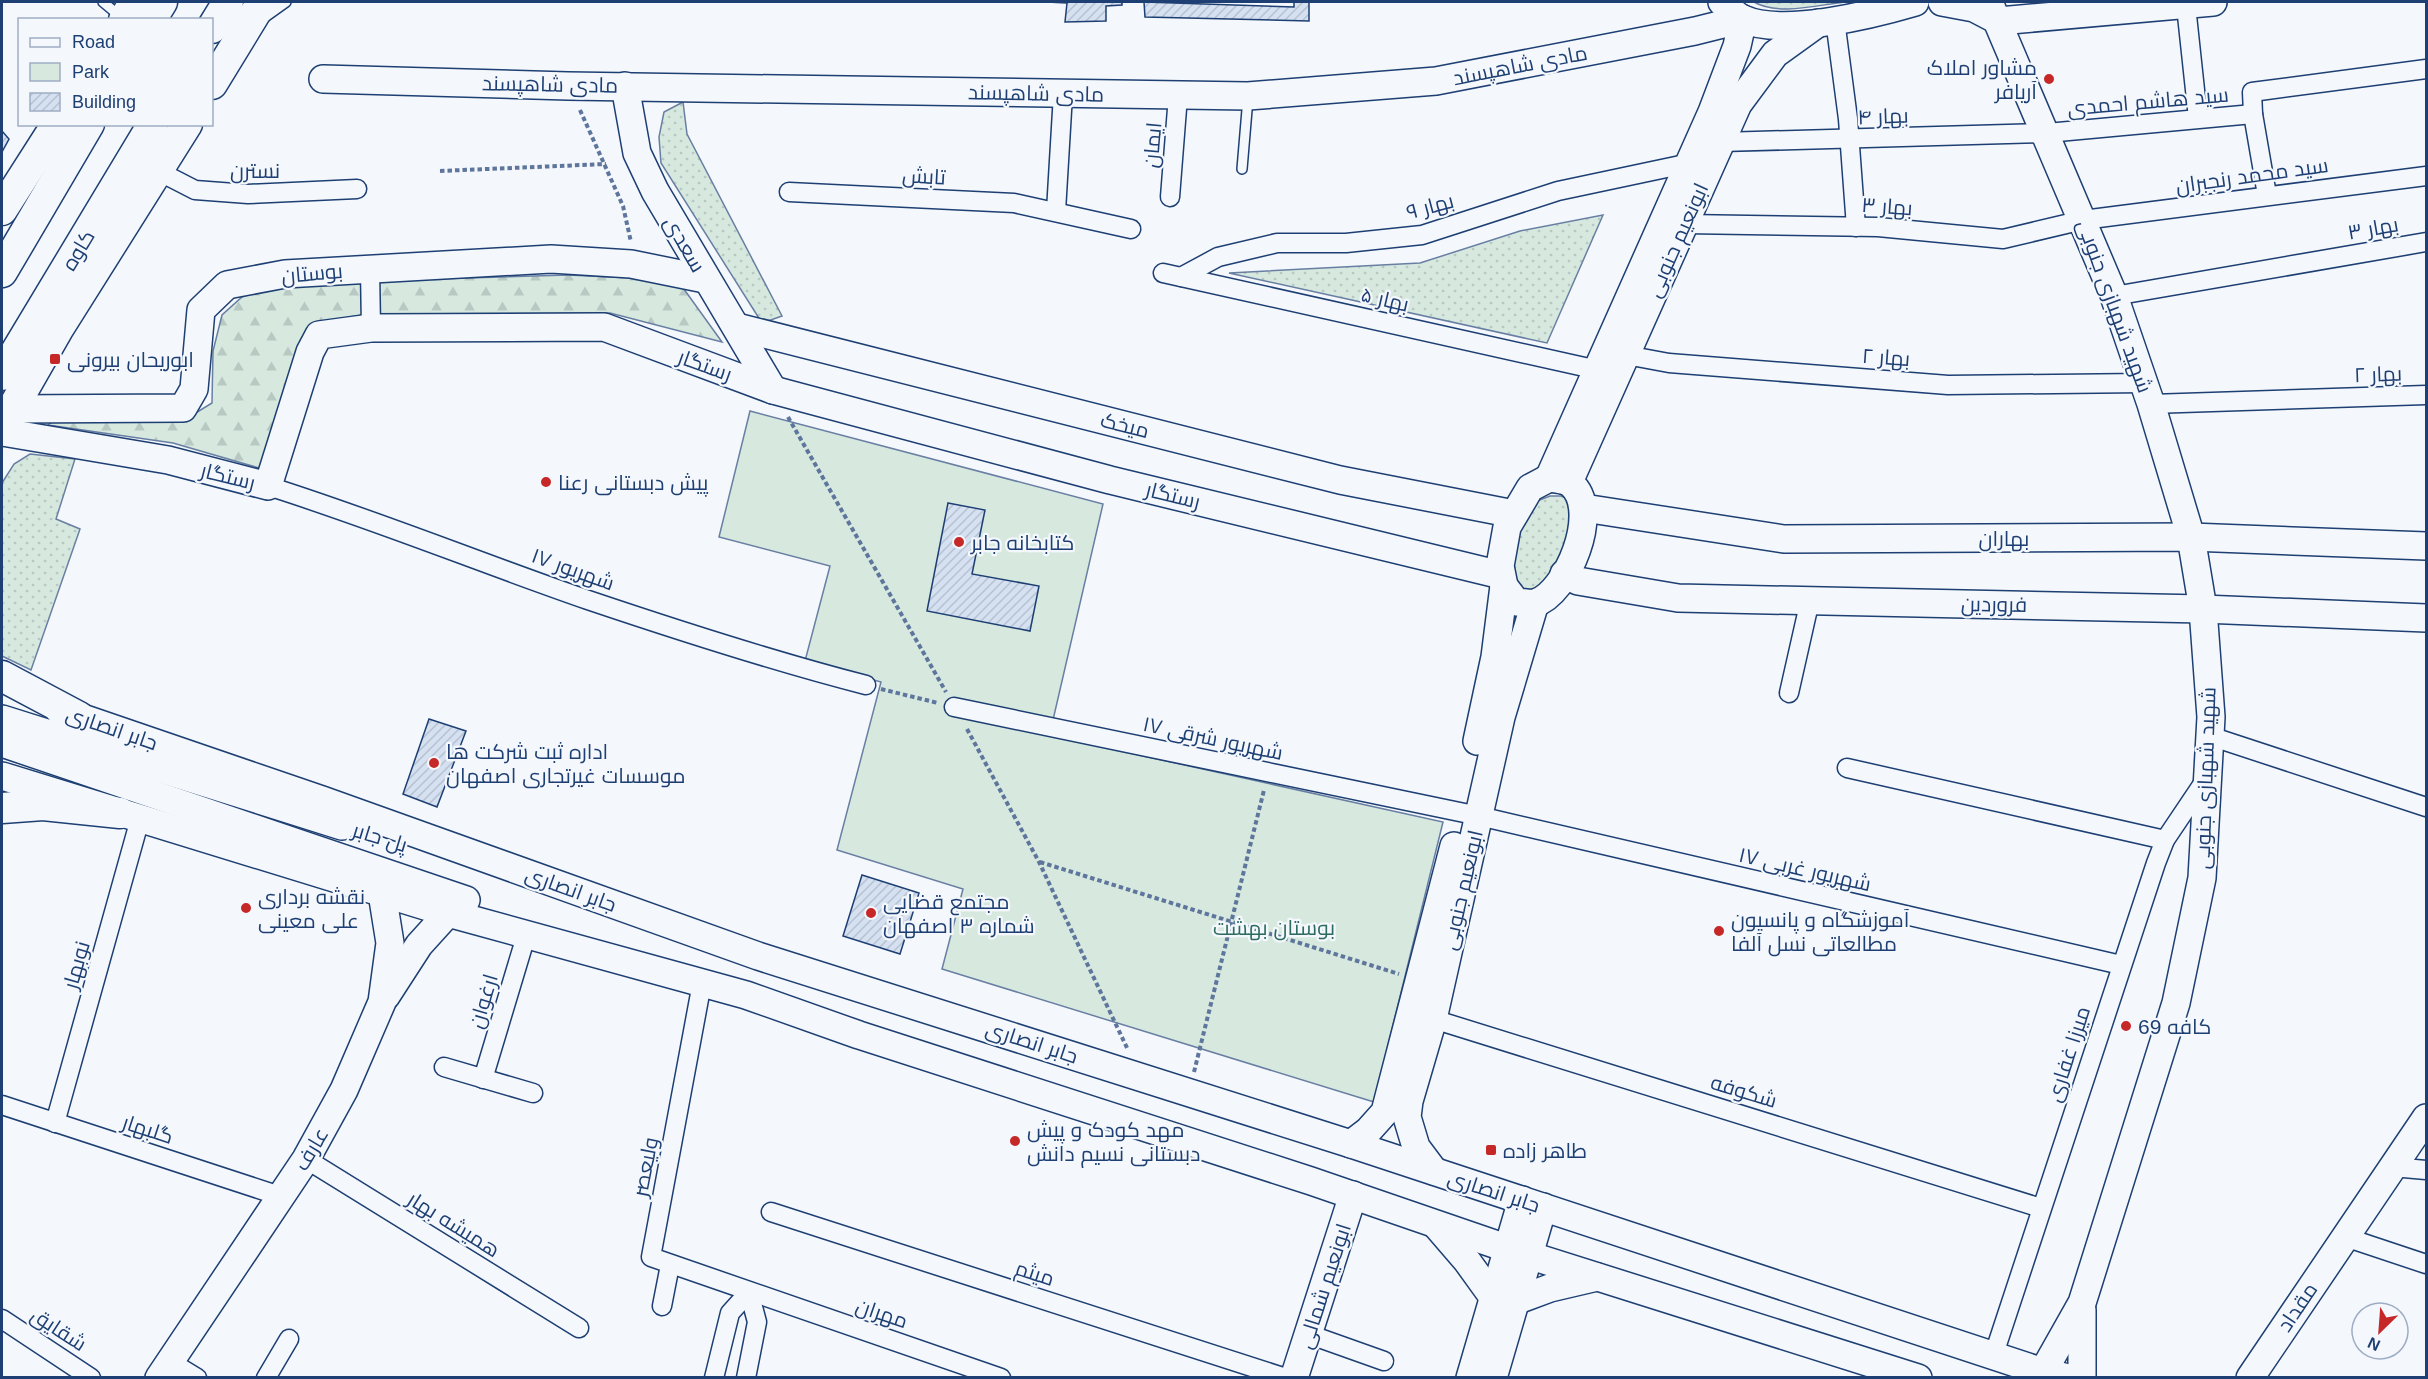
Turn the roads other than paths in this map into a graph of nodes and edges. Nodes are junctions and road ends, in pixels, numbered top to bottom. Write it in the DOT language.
graph roads {
  1 [pos="103,2"];
  2 [pos="134,2"];
  3 [pos="162,2"];
  4 [pos="228,2"];
  5 [pos="262,2"];
  6 [pos="286,2"];
  7 [pos="1722,2"];
  8 [pos="1915,2"];
  9 [pos="1942,2"];
  10 [pos="2213,2"];
  11 [pos="2186,6"];
  12 [pos="1994,11"];
  13 [pos="117,18"];
  14 [pos="125,18"];
  15 [pos="152,18"];
  16 [pos="1743,19"];
  17 [pos="1827,21"];
  18 [pos="224,36"];
  19 [pos="2427,69"];
  20 [pos="322,79"];
  21 [pos="213,80"];
  22 [pos="625,86"];
  23 [pos="1063,94"];
  24 [pos="1178,96"];
  25 [pos="1248,96"];
  26 [pos="2253,114"];
  27 [pos="2198,118"];
  28 [pos="56,126"];
  29 [pos="88,126"];
  30 [pos="152,126"];
  31 [pos="186,126"];
  32 [pos="2047,133"];
  33 [pos="1850,140"];
  34 [pos="1721,142"];
  35 [pos="1690,163"];
  36 [pos="1242,169"];
  37 [pos="158,171"];
  38 [pos="2427,176"];
  39 [pos="357,189"];
  40 [pos="789,192"];
  41 [pos="2267,195"];
  42 [pos="1170,197"];
  43 [pos="2,210"];
  44 [pos="1056,211"];
  45 [pos="2083,220"];
  46 [pos="1685,224"];
  47 [pos="1856,227"];
  48 [pos="1131,229"];
  49 [pos="2427,242"];
  50 [pos="370,269"];
  51 [pos="2,272"];
  52 [pos="1172,275"];
  53 [pos="705,279"];
  54 [pos="2114,296"];
  55 [pos="737,327"];
  56 [pos="371,328"];
  57 [pos="1626,355"];
  58 [pos="1598,370"];
  59 [pos="2,375"];
  60 [pos="773,390"];
  61 [pos="2148,393"];
  62 [pos="2427,395"];
  63 [pos="5,423"];
  64 [pos="1559,480"];
  65 [pos="268,486"];
  66 [pos="1584,508"];
  67 [pos="1514,514"];
  68 [pos="2191,537"];
  69 [pos="2427,546"];
  70 [pos="1564,574"];
  71 [pos="1502,580"];
  72 [pos="1810,600"];
  73 [pos="1535,603"];
  74 [pos="2203,609"];
  75 [pos="2427,618"];
  76 [pos="2,676"];
  77 [pos="866,685"];
  78 [pos="2,691"];
  79 [pos="1789,693"];
  80 [pos="954,707"];
  81 [pos="79,717"];
  82 [pos="2,719"];
  83 [pos="2210,736"];
  84 [pos="2,743"];
  85 [pos="1847,768"];
  86 [pos="2,776"];
  87 [pos="2207,777"];
  88 [pos="2427,807"];
  89 [pos="2,808"];
  90 [pos="1470,815"];
  91 [pos="130,816"];
  92 [pos="2165,840"];
  93 [pos="382,892"];
  94 [pos="448,913"];
  95 [pos="526,936"];
  96 [pos="758,956"];
  97 [pos="2121,964"];
  98 [pos="702,983"];
  99 [pos="746,995"];
  100 [pos="382,1002"];
  101 [pos="1433,1019"];
  102 [pos="444,1067"];
  103 [pos="483,1079"];
  104 [pos="533,1093"];
  105 [pos="2,1105"];
  106 [pos="2427,1118"];
  107 [pos="55,1123"];
  108 [pos="1351,1144"];
  109 [pos="306,1159"];
  110 [pos="2392,1167"];
  111 [pos="2427,1170"];
  112 [pos="1434,1171"];
  113 [pos="1353,1195"];
  114 [pos="280,1196"];
  115 [pos="1532,1204"];
  116 [pos="2042,1208"];
  117 [pos="771,1212"];
  118 [pos="1434,1223"];
  119 [pos="2345,1237"];
  120 [pos="1517,1251"];
  121 [pos="2427,1264"];
  122 [pos="670,1265"];
  123 [pos="1599,1277"];
  124 [pos="749,1292"];
  125 [pos="1504,1299"];
  126 [pos="2082,1303"];
  127 [pos="662,1306"];
  128 [pos="2,1319"];
  129 [pos="579,1328"];
  130 [pos="1308,1334"];
  131 [pos="290,1339"];
  132 [pos="1994,1354"];
  133 [pos="1383,1361"];
  134 [pos="164,1369"];
  135 [pos="716,1372"];
  136 [pos="747,1375"];
  137 [pos="2055,1375"];
  138 [pos="91,1377"];
  139 [pos="197,1377"];
  140 [pos="266,1377"];
  141 [pos="1001,1377"];
  142 [pos="1286,1377"];
  143 [pos="1294,1377"];
  144 [pos="1470,1377"];
  145 [pos="1493,1377"];
  146 [pos="1918,1377"];
  147 [pos="2082,1377"];
  148 [pos="2250,1377"];
  1 -- 13 [label="lane"];
  2 -- 14 [label="main road"];
  3 -- 15 [label="main road"];
  4 -- 18 [label="main road"];
  5 -- 18 [label="main road"];
  6 -- 18 [label="lane"];
  7 -- 16 [label="main road"];
  8 -- 17 [label="main road"];
  9 -- 12 [label="main road"];
  10 -- 11 [label="main road"];
  11 -- 12 [label="main road"];
  11 -- 27 [label="street"];
  12 -- 32 [label="main road, شهید شهبازی جنوبی"];
  16 -- 17 [label="main road"];
  16 -- 25 [label="main road, مادی شاهپسند"];
  16 -- 35 [label="main road, ابونعیم جنوبی"];
  17 -- 33 [label="street"];
  17 -- 34 [label="main road, ابونعیم جنوبی"];
  18 -- 21 [label="main road"];
  19 -- 26 [label="street, سید هاشم احمدی"];
  20 -- 22 [label="main road, مادی شاهپسند"];
  22 -- 23 [label="main road, مادی شاهپسند"];
  22 -- 53 [label="main road, سعدی"];
  23 -- 24 [label="main road, مادی شاهپسند"];
  23 -- 44 [label="street"];
  24 -- 25 [label="main road, مادی شاهپسند"];
  24 -- 42 [label="street, ایمان"];
  25 -- 36 [label="lane"];
  26 -- 27 [label="street, سید هاشم احمدی"];
  26 -- 41 [label="street"];
  27 -- 32 [label="street, سید هاشم احمدی"];
  28 -- 43 [label="main road"];
  29 -- 51 [label="main road"];
  30 -- 59 [label="main road, کاوه"];
  31 -- 37 [label="main road"];
  32 -- 33 [label="street, بهار ۴"];
  32 -- 45 [label="main road, شهید شهبازی جنوبی"];
  33 -- 34 [label="street, بهار ۴"];
  33 -- 47 [label="street"];
  34 -- 46 [label="main road, ابونعیم جنوبی"];
  35 -- 52 [label="street, بهار ۹"];
  35 -- 58 [label="main road, ابونعیم جنوبی"];
  37 -- 39 [label="street, نسترن"];
  37 -- 63 [label="main road"];
  38 -- 41 [label="street, سید محمد رنجبران"];
  40 -- 44 [label="street, تابش"];
  41 -- 45 [label="street, سید محمد رنجبران"];
  44 -- 48 [label="street, تابش"];
  45 -- 47 [label="street, بهار ۳"];
  45 -- 54 [label="main road, شهید شهبازی جنوبی"];
  46 -- 47 [label="street, بهار ۳"];
  46 -- 57 [label="main road, ابونعیم جنوبی"];
  49 -- 54 [label="street, بهار ۳"];
  50 -- 53 [label="main road, بوستان"];
  50 -- 56 [label="street"];
  50 -- 63 [label="main road, بوستان"];
  52 -- 58 [label="street, بهار ۵"];
  53 -- 55 [label="main road, سعدی"];
  54 -- 61 [label="main road, شهید شهبازی جنوبی"];
  55 -- 60 [label="main road, سعدی"];
  55 -- 67 [label="main road, میخک"];
  56 -- 60 [label="main road, رستگار"];
  56 -- 65 [label="main road, رستگار"];
  57 -- 61 [label="street, بهار ۲"];
  57 -- 64 [label="main road, ابونعیم جنوبی"];
  58 -- 64 [label="main road, ابونعیم جنوبی"];
  60 -- 71 [label="main road, رستگار"];
  61 -- 62 [label="street, بهار ۲"];
  61 -- 68 [label="main road, شهید شهبازی جنوبی"];
  63 -- 65 [label="main road, رستگار"];
  64 -- 66 [label="main road"];
  64 -- 67 [label="main road"];
  65 -- 77 [label="street, ۱۷ شهریور"];
  66 -- 68 [label="main road, بهاران"];
  66 -- 70 [label="main road"];
  67 -- 71 [label="main road"];
  68 -- 69 [label="main road, بهاران"];
  68 -- 74 [label="main road, شهید شهبازی جنوبی"];
  70 -- 72 [label="main road, فروردین"];
  70 -- 73 [label="main road"];
  71 -- 73 [label="main road"];
  71 -- 90 [label="main road, ابونعیم جنوبی"];
  72 -- 74 [label="main road, فروردین"];
  72 -- 79 [label="street"];
  73 -- 90 [label="main road, ابونعیم جنوبی"];
  74 -- 75 [label="main road, فروردین"];
  74 -- 83 [label="main road, شهید شهبازی جنوبی"];
  76 -- 81 [label="main road"];
  78 -- 81 [label="main road, جابر انصاری"];
  80 -- 90 [label="street, ۱۷ شهریور شرقی"];
  81 -- 96 [label="main road, جابر انصاری"];
  82 -- 96 [label="main road, پل جابر"];
  83 -- 87 [label="main road, شهید شهبازی جنوبی"];
  83 -- 88 [label="street"];
  84 -- 99 [label="main road, پل جابر"];
  85 -- 92 [label="street"];
  86 -- 91 [label="main road"];
  87 -- 92 [label="street, میرزا غفاری"];
  87 -- 126 [label="main road, شهید شهبازی جنوبی"];
  89 -- 91 [label="main road"];
  90 -- 97 [label="street, ۱۷ شهریور غربی"];
  90 -- 101 [label="main road, ابونعیم جنوبی"];
  90 -- 108 [label="main road, ابونعیم جنوبی"];
  91 -- 93 [label="main road"];
  91 -- 107 [label="street, نوبهار"];
  92 -- 97 [label="street, میرزا غفاری"];
  93 -- 94 [label="main road"];
  93 -- 100 [label="main road, عارف"];
  94 -- 95 [label="main road"];
  94 -- 100 [label="main road"];
  95 -- 98 [label="main road"];
  95 -- 103 [label="street, ارغوان"];
  96 -- 108 [label="main road, جابر انصاری"];
  97 -- 116 [label="street, میرزا غفاری"];
  98 -- 99 [label="main road"];
  98 -- 122 [label="street, ولیعصر"];
  99 -- 113 [label="main road"];
  100 -- 109 [label="main road, عارف"];
  101 -- 112 [label="main road, ابونعیم جنوبی"];
  101 -- 116 [label="street, شکوفه"];
  102 -- 103 [label="street"];
  103 -- 104 [label="street"];
  105 -- 107 [label="street, گلبهار"];
  106 -- 110 [label="main road, مقداد"];
  107 -- 114 [label="street, گلبهار"];
  108 -- 112 [label="main road, جابر انصاری"];
  109 -- 114 [label="main road, عارف"];
  109 -- 129 [label="street, همیشه بهار"];
  110 -- 111 [label="street"];
  110 -- 119 [label="main road, مقداد"];
  112 -- 115 [label="main road, جابر انصاری"];
  113 -- 118 [label="main road"];
  113 -- 130 [label="main road, ابونعیم شمالی"];
  114 -- 134 [label="main road, عارف"];
  115 -- 120 [label="main road"];
  115 -- 132 [label="main road, جابر انصاری"];
  116 -- 132 [label="street, میرزا غفاری"];
  117 -- 142 [label="street, میثم"];
  118 -- 120 [label="main road"];
  118 -- 125 [label="main road"];
  119 -- 121 [label="street"];
  119 -- 148 [label="main road, مقداد"];
  120 -- 123 [label="main road"];
  120 -- 125 [label="main road"];
  122 -- 124 [label="street, ولیعصر"];
  122 -- 127 [label="street"];
  123 -- 125 [label="main road"];
  123 -- 146 [label="main road"];
  124 -- 135 [label="street"];
  124 -- 136 [label="street"];
  124 -- 141 [label="street, مهران"];
  125 -- 144 [label="main road"];
  125 -- 145 [label="main road"];
  126 -- 137 [label="main road, شهید شهبازی جنوبی"];
  126 -- 147 [label="main road, شهید شهبازی جنوبی"];
  128 -- 138 [label="street, شقایق"];
  130 -- 133 [label="street"];
  130 -- 143 [label="main road, ابونعیم شمالی"];
  131 -- 140 [label="street"];
  132 -- 137 [label="main road, جابر انصاری"];
  134 -- 139 [label="street"];
  135 -- 136 [label="street"];
}
